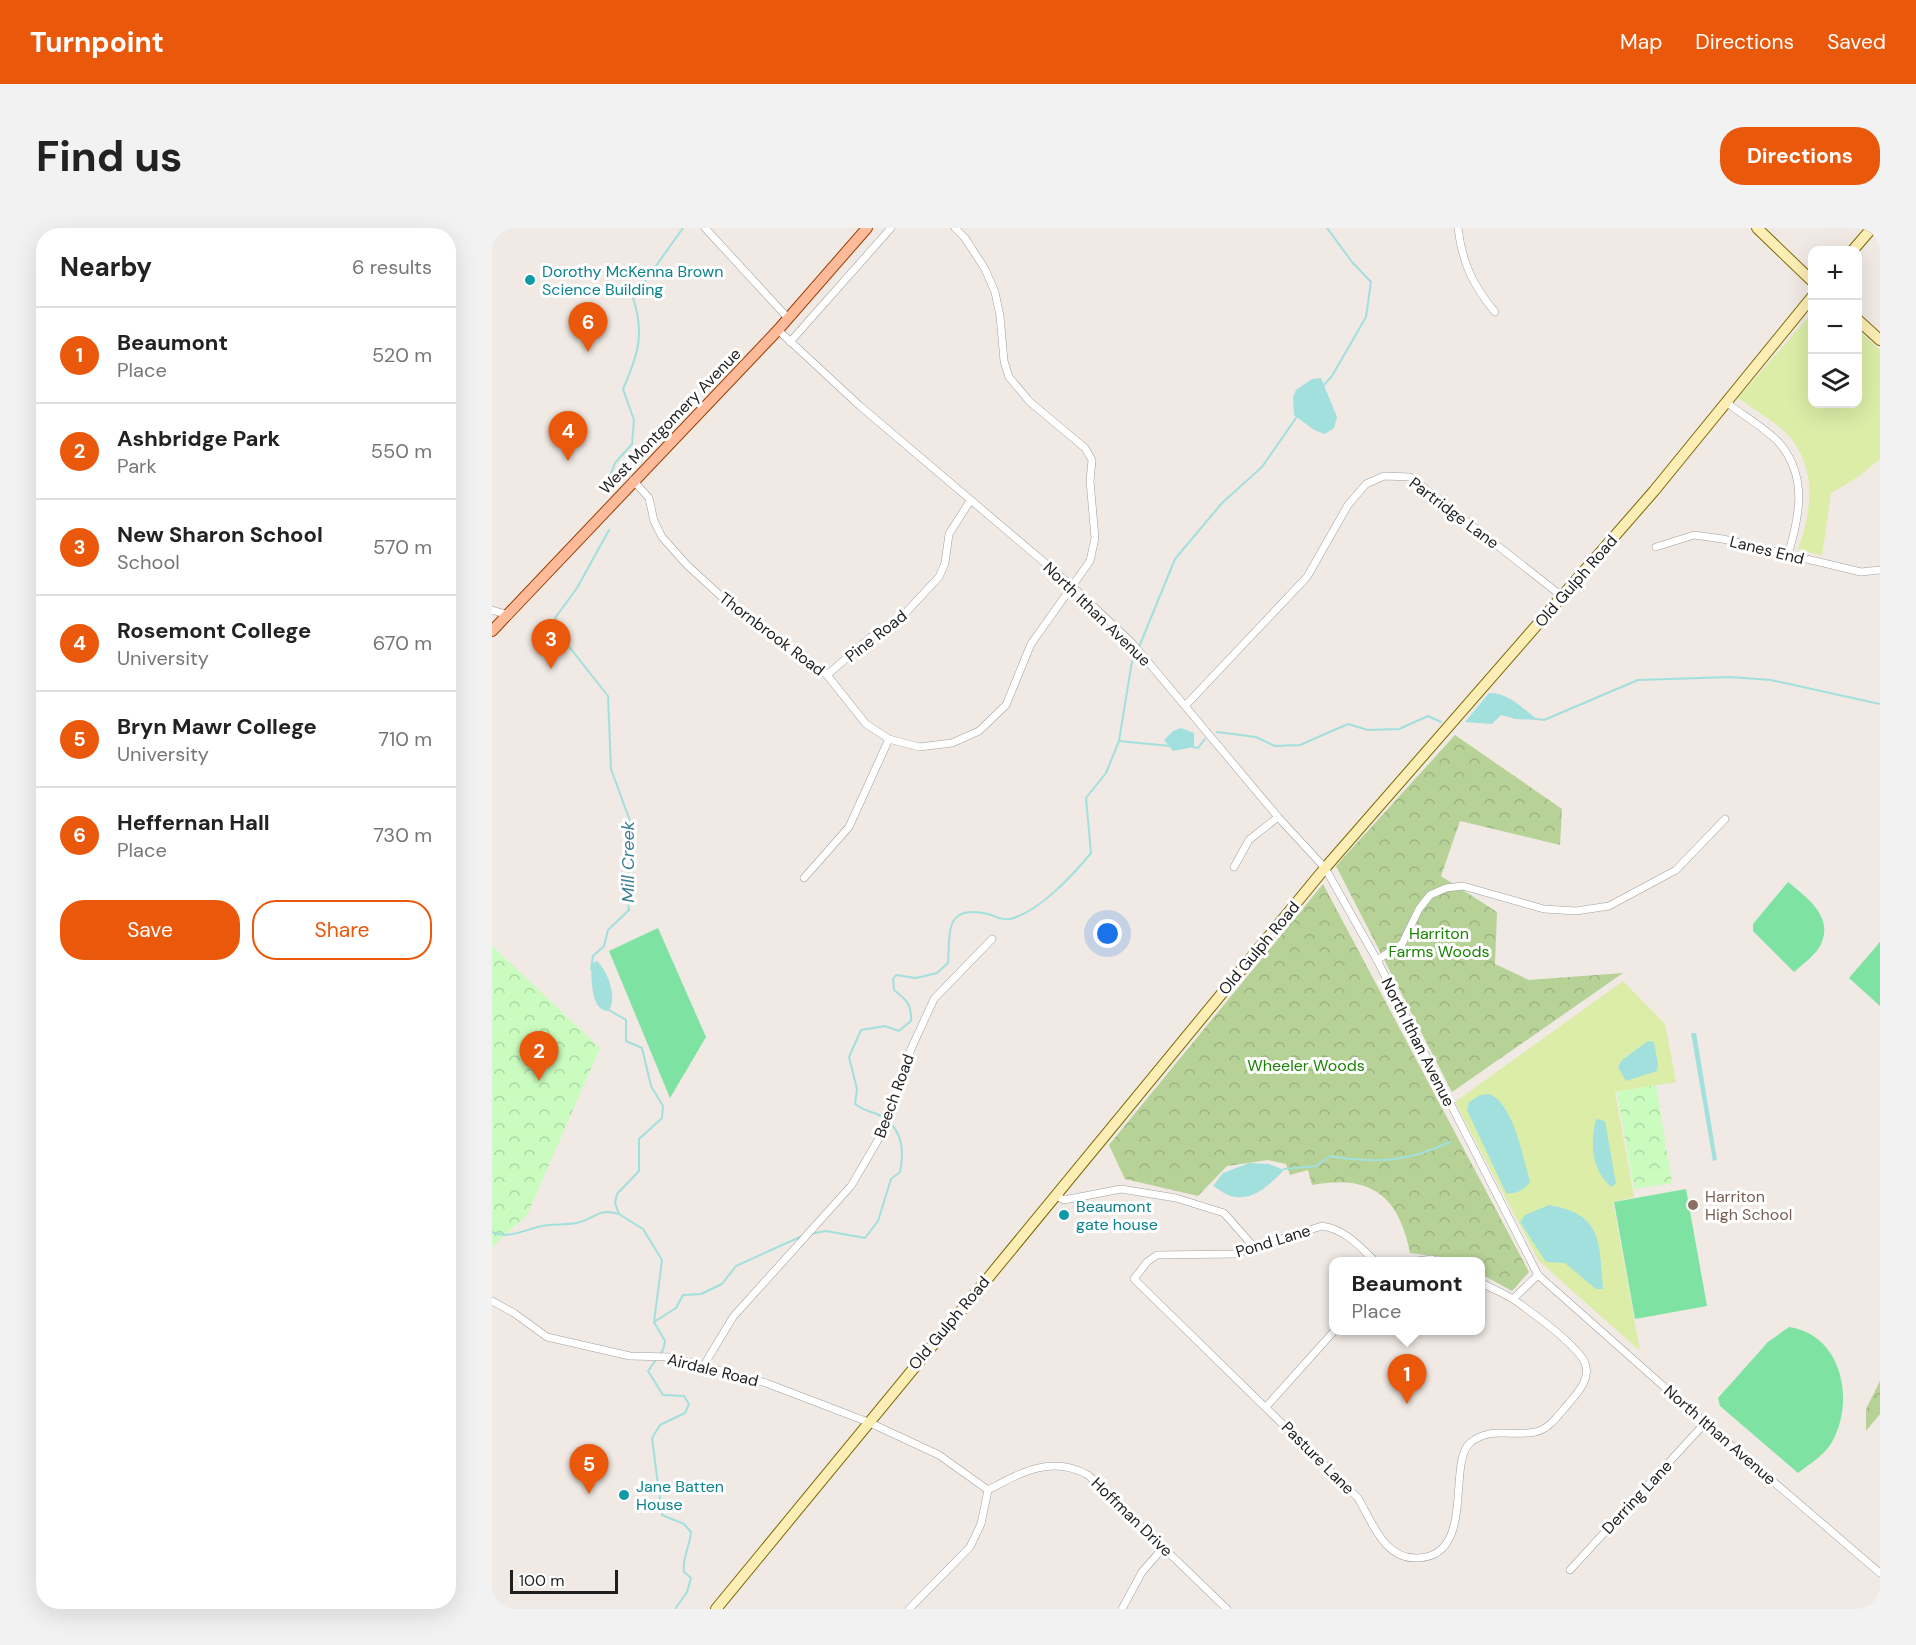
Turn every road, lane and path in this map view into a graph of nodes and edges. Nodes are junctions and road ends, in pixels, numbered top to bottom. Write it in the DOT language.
graph roads {
  1 [pos="705,228"];
  2 [pos="867,228"];
  3 [pos="891,228"];
  4 [pos="955,228"];
  5 [pos="1458,228"];
  6 [pos="1757,228"];
  7 [pos="1872,228"];
  8 [pos="1856,246"];
  9 [pos="1808,276"];
  10 [pos="1810,300"];
  11 [pos="1495,312"];
  12 [pos="788,318"];
  13 [pos="1862,324"];
  14 [pos="777,330"];
  15 [pos="1880,340"];
  16 [pos="790,342"];
  17 [pos="1726,402"];
  18 [pos="633,480"];
  19 [pos="970,501"];
  20 [pos="1656,547"];
  21 [pos="1788,555"];
  22 [pos="1880,570"];
  23 [pos="1071,585"];
  24 [pos="1563,597"];
  25 [pos="492,610"];
  26 [pos="509,615"];
  27 [pos="492,631"];
  28 [pos="827,675"];
  29 [pos="1186,705"];
  30 [pos="889,739"];
  31 [pos="1278,817"];
  32 [pos="1725,819"];
  33 [pos="1234,867"];
  34 [pos="1325,868"];
  35 [pos="804,878"];
  36 [pos="992,939"];
  37 [pos="1377,960"];
  38 [pos="1055,1195"];
  39 [pos="1254,1247"];
  40 [pos="1157,1255"];
  41 [pos="1371,1257"];
  42 [pos="1538,1275"];
  43 [pos="1485,1285"];
  44 [pos="1513,1299"];
  45 [pos="492,1301"];
  46 [pos="1331,1335"];
  47 [pos="704,1365"];
  48 [pos="1266,1407"];
  49 [pos="868,1422"];
  50 [pos="1704,1423"];
  51 [pos="988,1490"];
  52 [pos="1164,1548"];
  53 [pos="1570,1570"];
  54 [pos="1880,1573"];
  55 [pos="716,1609"];
  56 [pos="909,1609"];
  57 [pos="1122,1609"];
  58 [pos="1227,1609"];
  1 -- 12 [label="street"];
  2 -- 12 [label="main road, West Montgomery Avenue"];
  3 -- 16 [label="street"];
  4 -- 23 [label="street, Thornbrook Road"];
  5 -- 11 [label="street"];
  6 -- 9 [label="street"];
  7 -- 8 [label="street"];
  10 -- 17 [label="street, Old Gulph Road"];
  12 -- 14 [label="main road, West Montgomery Avenue"];
  13 -- 15 [label="street"];
  14 -- 16 [label="street, North Ithan Avenue"];
  14 -- 18 [label="main road, West Montgomery Avenue"];
  16 -- 19 [label="street, North Ithan Avenue"];
  17 -- 21 [label="street"];
  17 -- 24 [label="street, Old Gulph Road"];
  18 -- 26 [label="main road, West Montgomery Avenue"];
  18 -- 28 [label="street, Thornbrook Road"];
  19 -- 23 [label="street, North Ithan Avenue"];
  19 -- 28 [label="street, Pine Road"];
  20 -- 21 [label="street, Lanes End"];
  21 -- 22 [label="street, Lanes End"];
  23 -- 29 [label="street, North Ithan Avenue"];
  23 -- 30 [label="street, Thornbrook Road"];
  24 -- 29 [label="street, Partridge Lane"];
  24 -- 34 [label="street, Old Gulph Road"];
  25 -- 26 [label="street"];
  26 -- 27 [label="main road, West Montgomery Avenue"];
  28 -- 30 [label="street, Thornbrook Road"];
  29 -- 31 [label="street, North Ithan Avenue"];
  30 -- 35 [label="street"];
  31 -- 33 [label="street"];
  31 -- 34 [label="street, North Ithan Avenue"];
  32 -- 37 [label="street"];
  34 -- 37 [label="street, North Ithan Avenue"];
  34 -- 38 [label="street, Old Gulph Road"];
  36 -- 47 [label="street, Beech Road"];
  37 -- 42 [label="street, North Ithan Avenue"];
  38 -- 39 [label="street"];
  38 -- 49 [label="street, Old Gulph Road"];
  39 -- 40 [label="street, Pond Lane"];
  39 -- 41 [label="street, Pond Lane"];
  40 -- 48 [label="street, Pasture Lane"];
  42 -- 44 [label="street"];
  42 -- 50 [label="street, North Ithan Avenue"];
  43 -- 44 [label="street"];
  44 -- 48 [label="street, Pasture Lane"];
  45 -- 47 [label="street, Airdale Road"];
  46 -- 48 [label="street"];
  47 -- 49 [label="street, Airdale Road"];
  49 -- 51 [label="street, Airdale Road"];
  49 -- 55 [label="street, Old Gulph Road"];
  50 -- 53 [label="street, Derring Lane"];
  50 -- 54 [label="street, North Ithan Avenue"];
  51 -- 52 [label="street, Hoffman Drive"];
  51 -- 56 [label="street"];
  52 -- 57 [label="street"];
  52 -- 58 [label="street, Hoffman Drive"];
}
